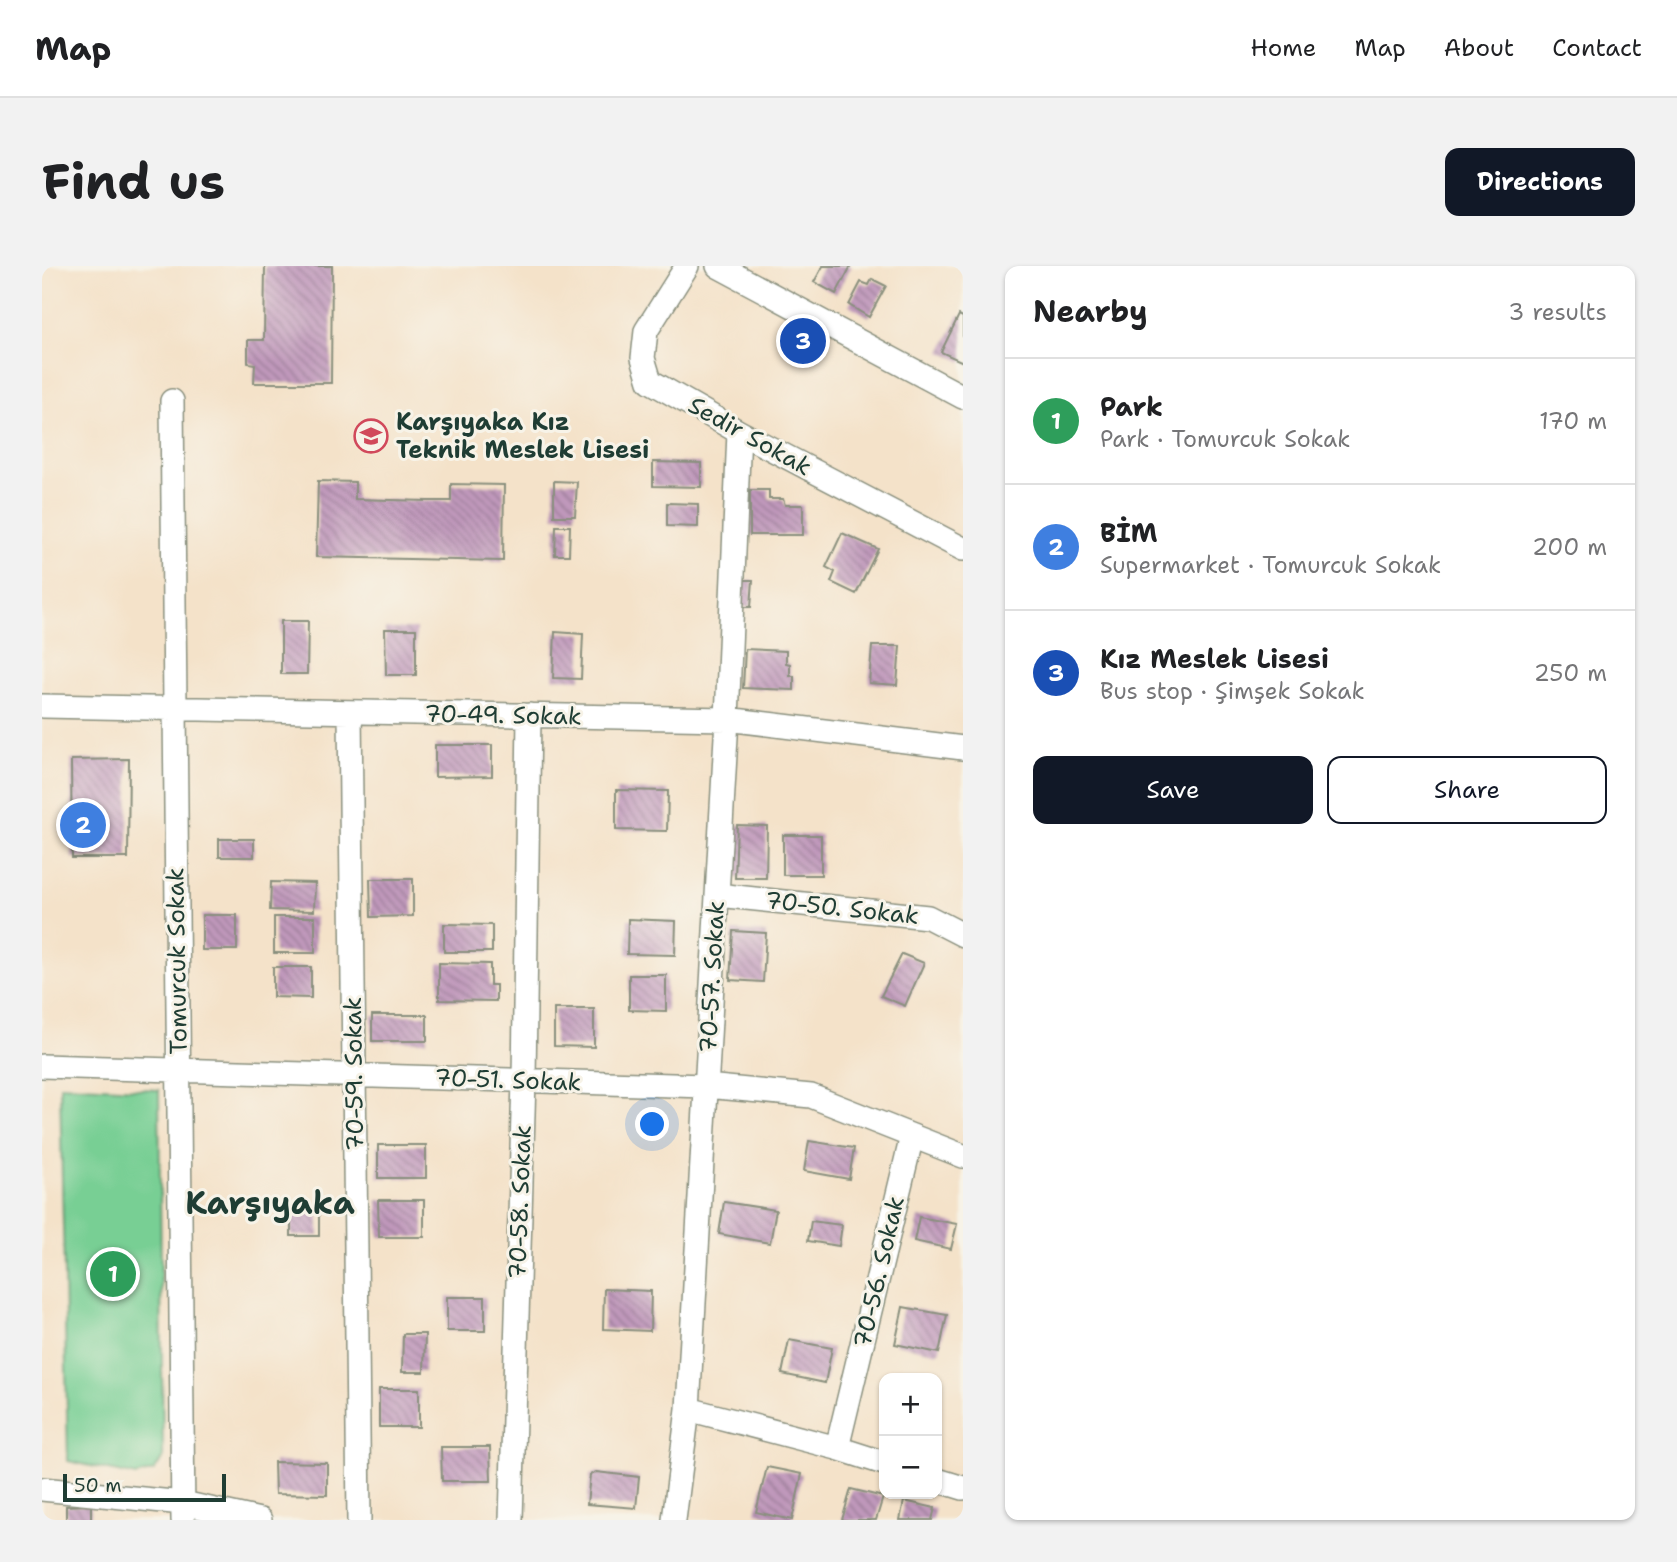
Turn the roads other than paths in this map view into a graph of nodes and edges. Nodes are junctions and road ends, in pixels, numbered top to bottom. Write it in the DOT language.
graph roads {
  1 [pos="687,266"];
  2 [pos="718,266"];
  3 [pos="963,397"];
  4 [pos="172,401"];
  5 [pos="739,432"];
  6 [pos="963,549"];
  7 [pos="42,706"];
  8 [pos="175,708"];
  9 [pos="350,712"];
  10 [pos="529,715"];
  11 [pos="727,719"];
  12 [pos="963,748"];
  13 [pos="717,895"];
  14 [pos="963,935"];
  15 [pos="42,1066"];
  16 [pos="178,1070"];
  17 [pos="354,1075"];
  18 [pos="524,1080"];
  19 [pos="706,1086"];
  20 [pos="912,1136"];
  21 [pos="963,1156"];
  22 [pos="688,1409"];
  23 [pos="837,1448"];
  24 [pos="879,1461"];
  25 [pos="942,1482"];
  26 [pos="963,1488"];
  27 [pos="42,1489"];
  28 [pos="183,1512"];
  29 [pos="260,1520"];
  30 [pos="359,1520"];
  31 [pos="511,1520"];
  32 [pos="674,1520"];
  1 -- 5 [label="street, Sedir Sokak"];
  2 -- 3 [label="street"];
  4 -- 8 [label="street, Tomurcuk Sokak"];
  5 -- 6 [label="street, Sedir Sokak"];
  5 -- 11 [label="street, 70-57. Sokak"];
  7 -- 8 [label="street, 70-49. Sokak"];
  8 -- 9 [label="street, 70-49. Sokak"];
  8 -- 16 [label="street, Tomurcuk Sokak"];
  9 -- 10 [label="street, 70-49. Sokak"];
  9 -- 17 [label="street, 70-59. Sokak"];
  10 -- 11 [label="street, 70-49. Sokak"];
  10 -- 18 [label="street, 70-58. Sokak"];
  11 -- 12 [label="street, 70-49. Sokak"];
  11 -- 13 [label="street, 70-57. Sokak"];
  13 -- 14 [label="street, 70-50. Sokak"];
  13 -- 19 [label="street, 70-57. Sokak"];
  15 -- 16 [label="street, 70-51. Sokak"];
  16 -- 17 [label="street, 70-51. Sokak"];
  16 -- 28 [label="street, Tomurcuk Sokak"];
  17 -- 18 [label="street, 70-51. Sokak"];
  17 -- 30 [label="street, 70-59. Sokak"];
  18 -- 19 [label="street, 70-51. Sokak"];
  18 -- 31 [label="street, 70-58. Sokak"];
  19 -- 20 [label="street, 70-51. Sokak"];
  19 -- 22 [label="street, 70-57. Sokak"];
  20 -- 21 [label="street, 70-51. Sokak"];
  20 -- 23 [label="street, 70-56. Sokak"];
  22 -- 23 [label="street"];
  22 -- 32 [label="street, 70-57. Sokak"];
  23 -- 24 [label="street"];
  25 -- 26 [label="street"];
  27 -- 28 [label="street"];
  28 -- 29 [label="street"];
}
